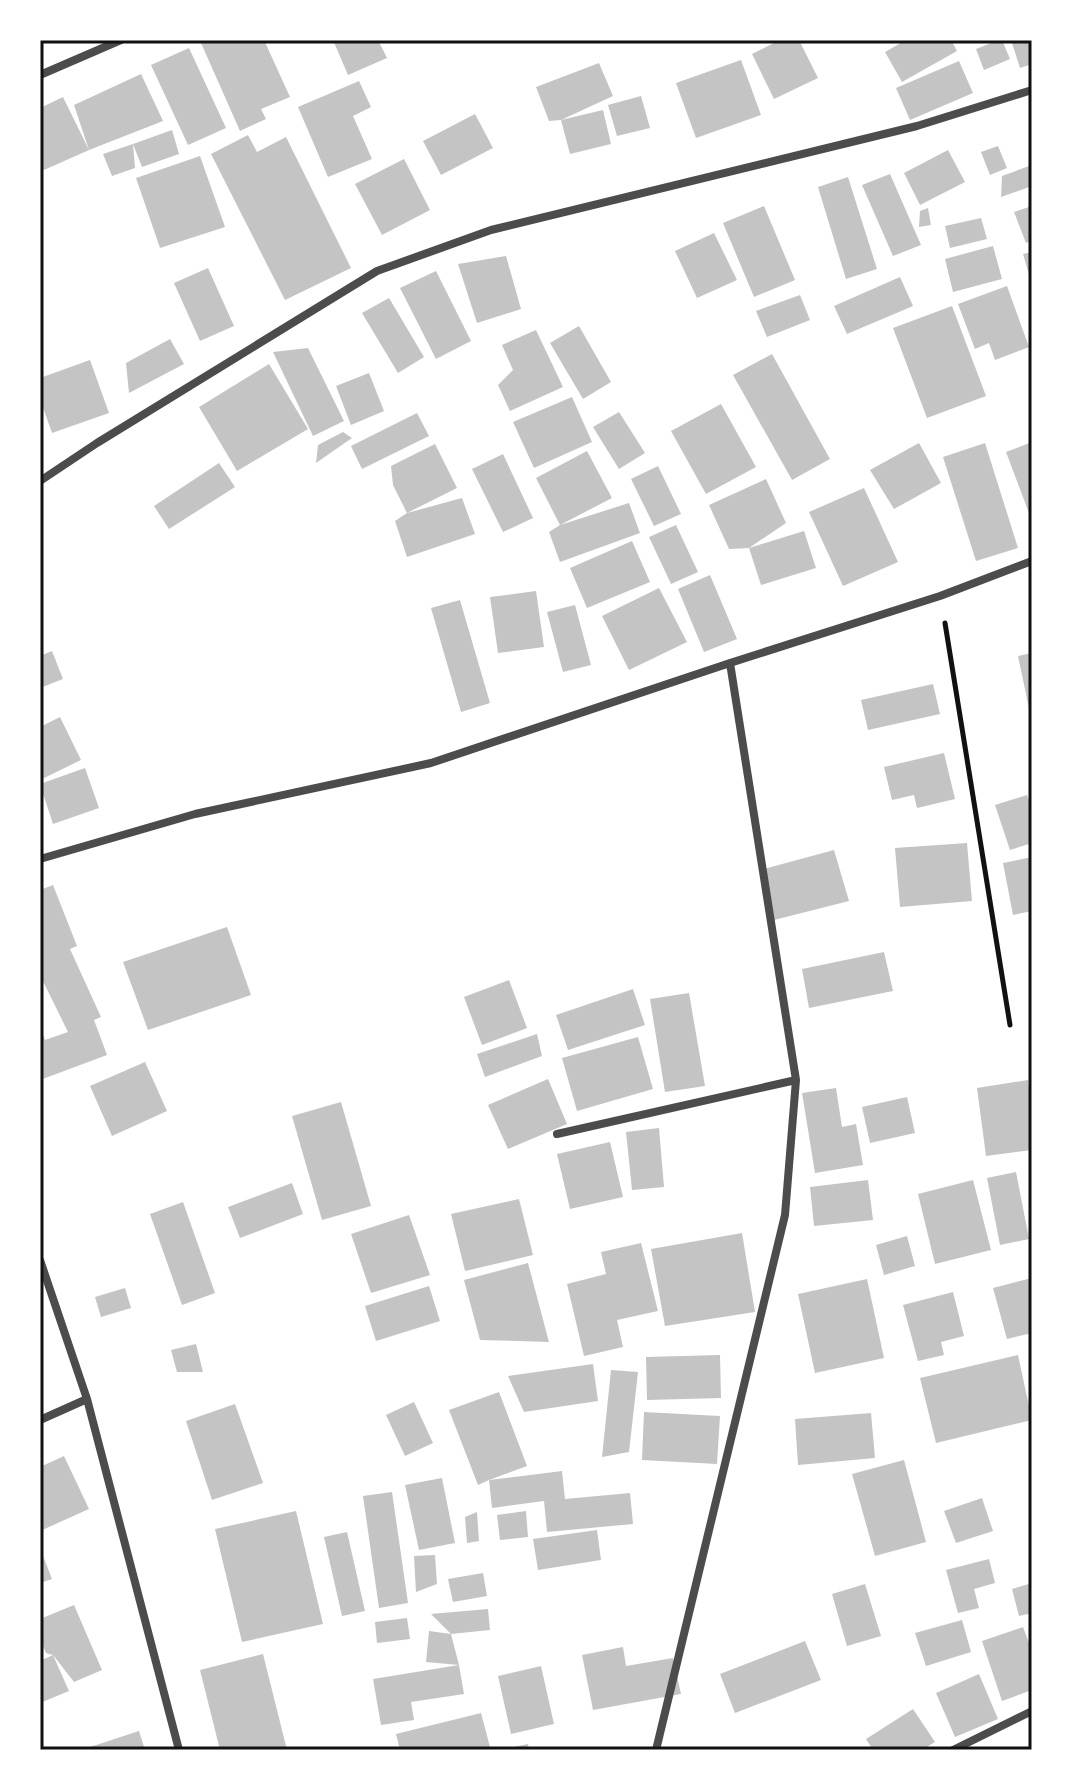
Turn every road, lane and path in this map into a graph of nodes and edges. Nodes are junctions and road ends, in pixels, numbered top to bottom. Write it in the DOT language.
graph roads {
  1 [pos="121,40"];
  2 [pos="40,75"];
  3 [pos="1032,90"];
  4 [pos="40,481"];
  5 [pos="1032,561"];
  6 [pos="940,596"];
  7 [pos="730,663"];
  8 [pos="40,859"];
  9 [pos="1010,1025"];
  10 [pos="796,1080"];
  11 [pos="557,1134"];
  12 [pos="40,1260"];
  13 [pos="87,1399"];
  14 [pos="40,1420"];
  15 [pos="1032,1711"];
  16 [pos="179,1750"];
  17 [pos="656,1750"];
  18 [pos="953,1750"];
  1 -- 2 [label="street"];
  3 -- 4 [label="street"];
  5 -- 6 [label="street"];
  6 -- 7 [label="street"];
  6 -- 9 [label="path"];
  7 -- 8 [label="street"];
  7 -- 10 [label="street"];
  10 -- 11 [label="street"];
  10 -- 17 [label="street"];
  12 -- 13 [label="street"];
  13 -- 14 [label="street"];
  13 -- 16 [label="street"];
  15 -- 18 [label="street"];
}
